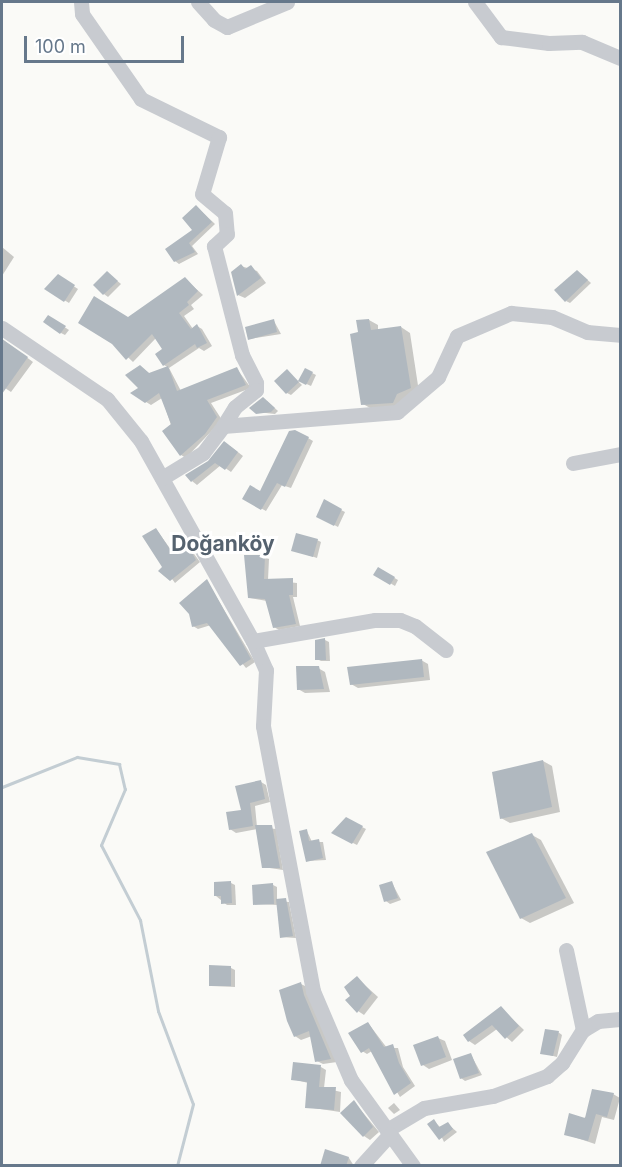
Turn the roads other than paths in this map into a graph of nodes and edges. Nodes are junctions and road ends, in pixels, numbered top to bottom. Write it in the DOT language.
graph roads {
  1 [pos="81,2"];
  2 [pos="198,2"];
  3 [pos="287,2"];
  4 [pos="475,2"];
  5 [pos="621,58"];
  6 [pos="2,328"];
  7 [pos="621,335"];
  8 [pos="223,426"];
  9 [pos="621,453"];
  10 [pos="573,463"];
  11 [pos="162,478"];
  12 [pos="254,641"];
  13 [pos="446,650"];
  14 [pos="566,950"];
  15 [pos="621,1019"];
  16 [pos="583,1030"];
  17 [pos="388,1132"];
  18 [pos="361,1166"];
  19 [pos="413,1166"];
  1 -- 8 [label="street"];
  2 -- 3 [label="street"];
  4 -- 5 [label="street"];
  6 -- 11 [label="street"];
  7 -- 8 [label="street"];
  8 -- 11 [label="street"];
  9 -- 10 [label="street"];
  11 -- 12 [label="street"];
  12 -- 13 [label="street"];
  12 -- 17 [label="street"];
  14 -- 16 [label="street"];
  15 -- 16 [label="street"];
  16 -- 17 [label="street"];
  17 -- 18 [label="street"];
  17 -- 19 [label="street"];
}
